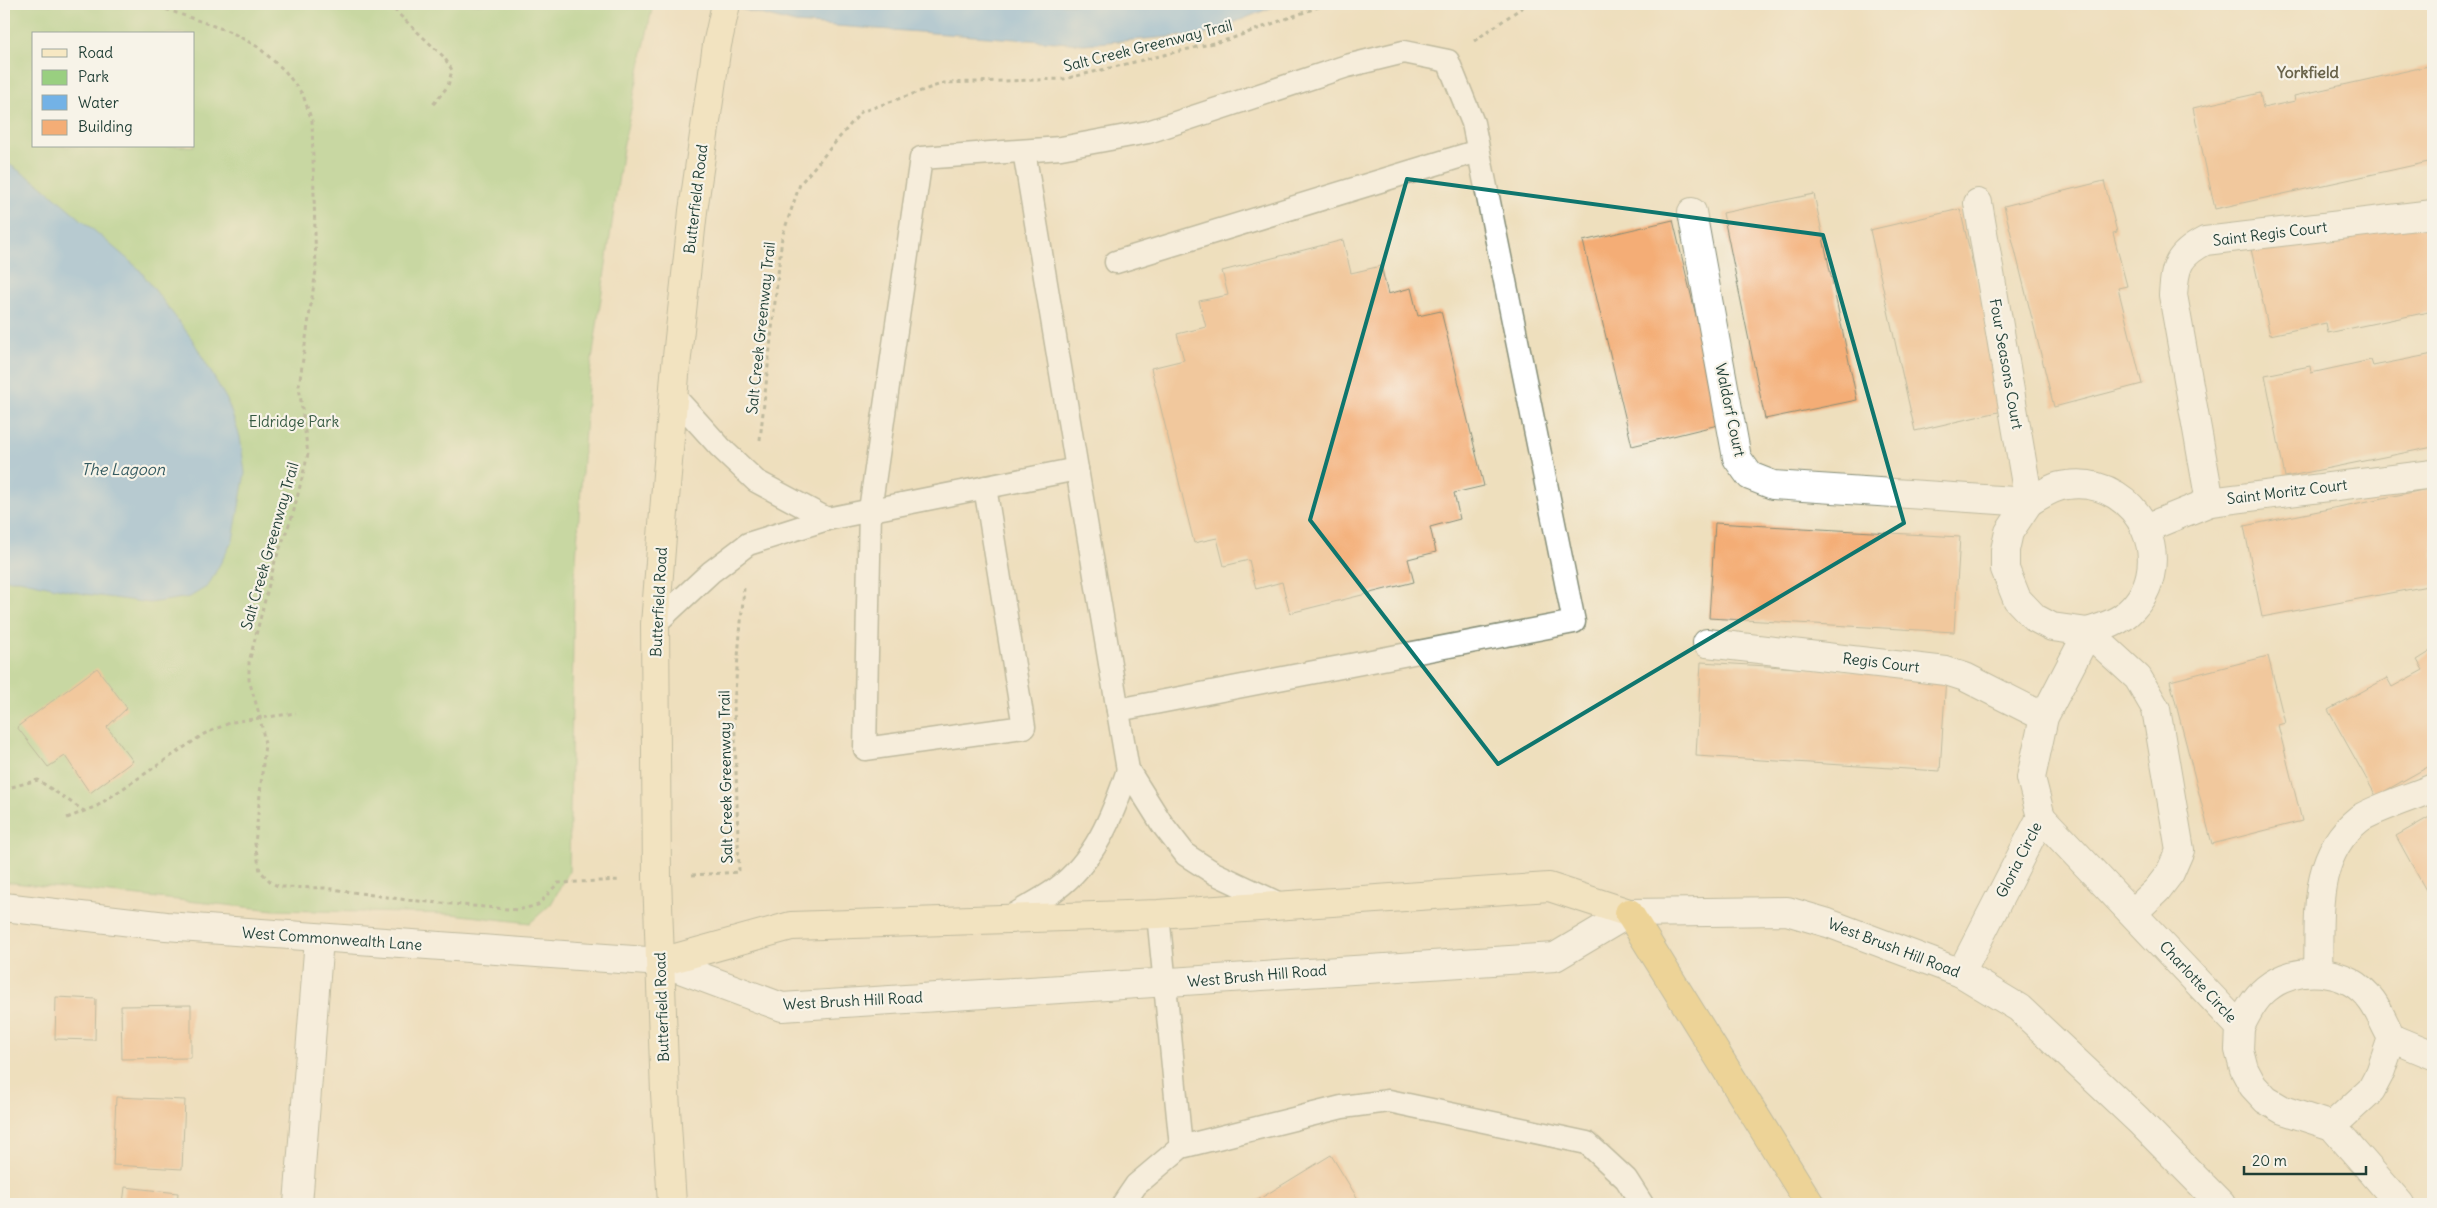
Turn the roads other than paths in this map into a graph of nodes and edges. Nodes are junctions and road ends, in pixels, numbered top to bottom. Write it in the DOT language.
graph roads {
  1 [pos="726,4"];
  2 [pos="1024,151"];
  3 [pos="1478,151"];
  4 [pos="1978,203"];
  5 [pos="1692,212"];
  6 [pos="2433,214"];
  7 [pos="1116,262"];
  8 [pos="673,395"];
  9 [pos="1077,469"];
  10 [pos="2433,474"];
  11 [pos="985,488"];
  12 [pos="2210,502"];
  13 [pos="870,510"];
  14 [pos="2023,512"];
  15 [pos="827,519"];
  16 [pos="2146,528"];
  17 [pos="655,624"];
  18 [pos="2088,632"];
  19 [pos="1707,643"];
  20 [pos="1118,710"];
  21 [pos="2044,717"];
  22 [pos="1128,770"];
  23 [pos="2433,788"];
  24 [pos="2041,817"];
  25 [pos="1285,906"];
  26 [pos="4,907"];
  27 [pos="1629,913"];
  28 [pos="2133,913"];
  29 [pos="1158,914"];
  30 [pos="1009,918"];
  31 [pos="319,939"];
  32 [pos="661,962"];
  33 [pos="1961,972"];
  34 [pos="2318,972"];
  35 [pos="1164,984"];
  36 [pos="2240,1027"];
  37 [pos="2392,1038"];
  38 [pos="2433,1055"];
  39 [pos="2332,1126"];
  40 [pos="1181,1148"];
  41 [pos="298,1204"];
  42 [pos="672,1204"];
  43 [pos="1123,1204"];
  44 [pos="1642,1204"];
  45 [pos="1810,1204"];
  46 [pos="2221,1204"];
  47 [pos="2400,1204"];
  1 -- 8 [label="main road, Butterfield Road"];
  2 -- 3 [label="lane"];
  2 -- 9 [label="lane"];
  2 -- 13 [label="lane"];
  3 -- 7 [label="lane"];
  3 -- 20 [label="lane"];
  4 -- 14 [label="street, Four Seasons Court"];
  5 -- 14 [label="street, Waldorf Court"];
  6 -- 12 [label="street, Saint Regis Court"];
  8 -- 15 [label="lane"];
  8 -- 17 [label="main road, Butterfield Road"];
  9 -- 11 [label="lane"];
  9 -- 20 [label="lane"];
  10 -- 12 [label="street, Saint Moritz Court"];
  11 -- 13 [label="lane"];
  11 -- 13 [label="lane"];
  12 -- 16 [label="street, Saint Moritz Court"];
  13 -- 15 [label="lane"];
  14 -- 16 [label="street"];
  14 -- 18 [label="street"];
  15 -- 17 [label="lane"];
  16 -- 18 [label="street"];
  17 -- 32 [label="main road, Butterfield Road"];
  18 -- 21 [label="street, Gloria Circle"];
  18 -- 28 [label="street"];
  19 -- 21 [label="street, Regis Court"];
  20 -- 22 [label="lane"];
  21 -- 24 [label="street, Gloria Circle"];
  22 -- 25 [label="lane"];
  22 -- 30 [label="lane"];
  23 -- 34 [label="street"];
  24 -- 28 [label="street, Charlotte Circle"];
  24 -- 33 [label="street, Gloria Circle"];
  25 -- 27 [label="main road, West Brush Hill Road"];
  25 -- 29 [label="main road, West Brush Hill Road"];
  26 -- 31 [label="street, West Commonwealth Lane"];
  27 -- 33 [label="street, West Brush Hill Road"];
  27 -- 35 [label="street, West Brush Hill Road"];
  27 -- 45 [label="highway"];
  28 -- 36 [label="street, Charlotte Circle"];
  29 -- 30 [label="main road, West Brush Hill Road"];
  29 -- 35 [label="lane"];
  30 -- 32 [label="main road, West Brush Hill Road"];
  31 -- 32 [label="street, West Commonwealth Lane"];
  31 -- 41 [label="street"];
  32 -- 35 [label="street, West Brush Hill Road"];
  32 -- 42 [label="main road, Butterfield Road"];
  33 -- 46 [label="street, West Brush Hill Road"];
  34 -- 36 [label="street"];
  34 -- 37 [label="street"];
  35 -- 40 [label="lane"];
  36 -- 39 [label="street, Charlotte Circle"];
  37 -- 38 [label="street"];
  37 -- 39 [label="street"];
  39 -- 47 [label="street"];
  40 -- 43 [label="lane"];
  40 -- 44 [label="lane"];
}
